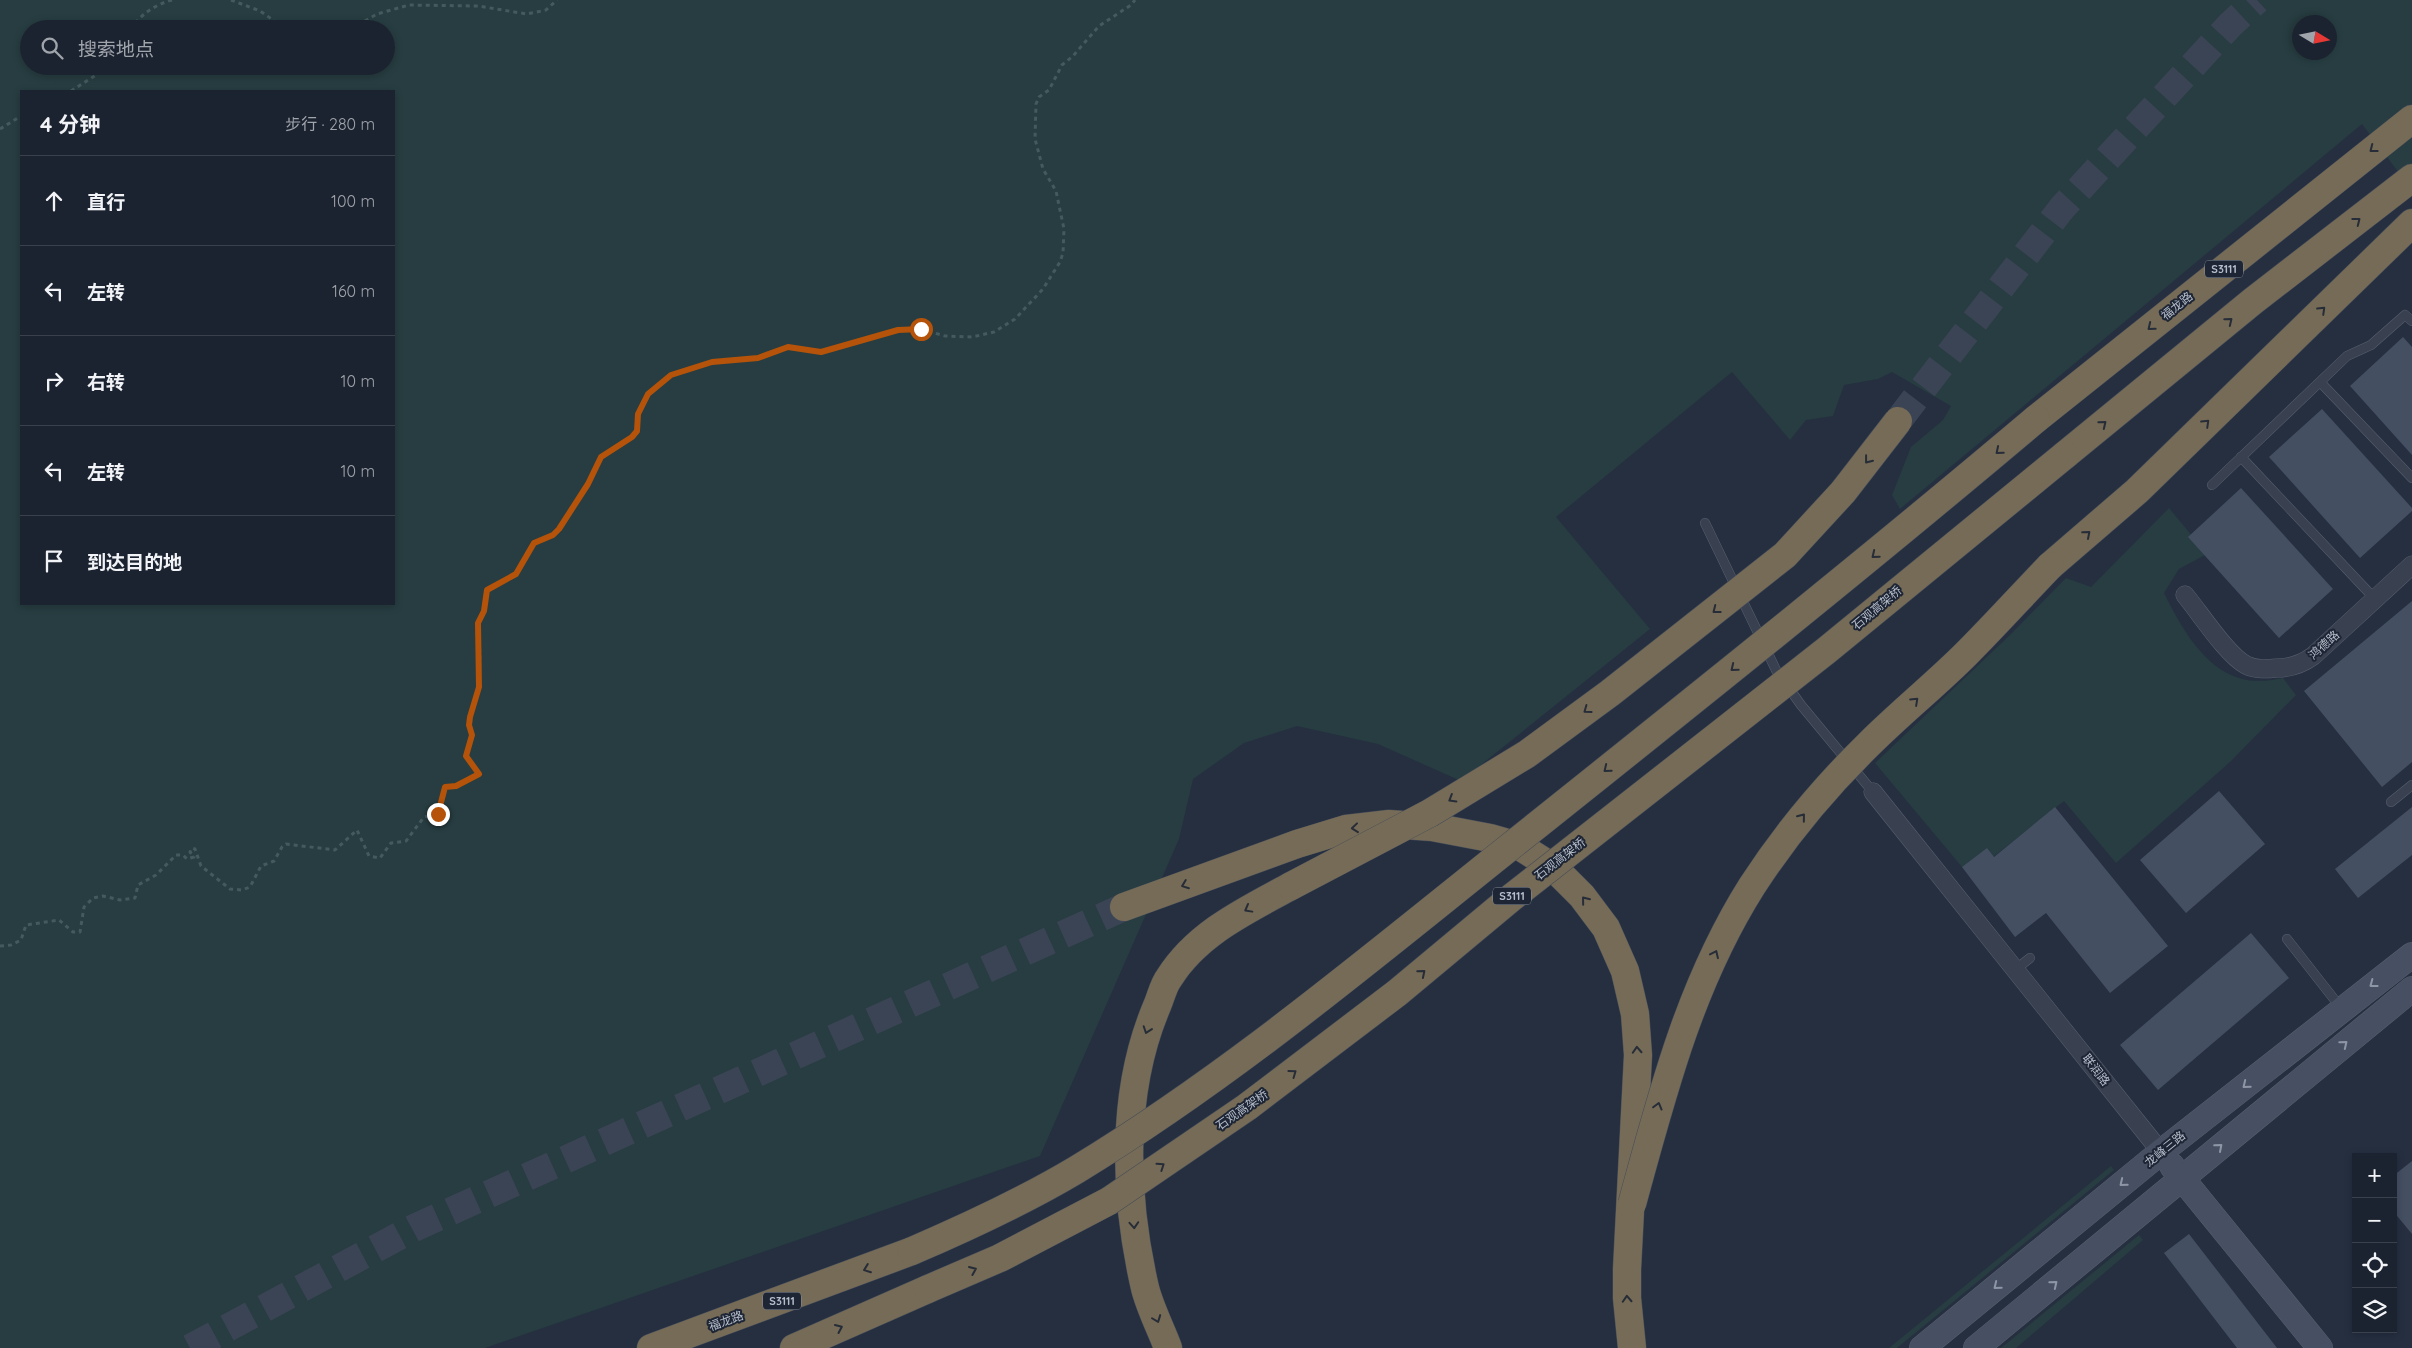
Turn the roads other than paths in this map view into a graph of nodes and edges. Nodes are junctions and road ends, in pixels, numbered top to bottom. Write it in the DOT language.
graph roads {
  1 [pos="2412,119"];
  2 [pos="2412,178"];
  3 [pos="2412,223"];
  4 [pos="2412,321"];
  5 [pos="2321,382"];
  6 [pos="1898,421"];
  7 [pos="2242,457"];
  8 [pos="2412,478"];
  9 [pos="2212,485"];
  10 [pos="1705,523"];
  11 [pos="2412,564"];
  12 [pos="2185,595"];
  13 [pos="2374,598"];
  14 [pos="2412,785"];
  15 [pos="1873,792"];
  16 [pos="2391,802"];
  17 [pos="1124,907"];
  18 [pos="2287,939"];
  19 [pos="2412,955"];
  20 [pos="2030,958"];
  21 [pos="2016,969"];
  22 [pos="2412,989"];
  23 [pos="2341,1008"];
  24 [pos="2161,1152"];
  25 [pos="2182,1179"];
  26 [pos="1632,1204"];
  27 [pos="651,1348"];
  28 [pos="794,1348"];
  29 [pos="1168,1348"];
  30 [pos="1632,1348"];
  31 [pos="1922,1348"];
  32 [pos="1976,1348"];
  33 [pos="2320,1348"];
  1 -- 27 [label="highway, 福龙路 / S3111, one-way, bridge"];
  28 -- 2 [label="highway, 石观高架桥 / S3111, one-way, bridge"];
  26 -- 3 [label="highway, one-way, bridge"];
  4 -- 5 [label="lane"];
  5 -- 7 [label="lane"];
  5 -- 8 [label="lane"];
  6 -- 29 [label="highway, one-way, bridge"];
  7 -- 9 [label="lane"];
  7 -- 13 [label="lane"];
  10 -- 15 [label="lane"];
  11 -- 13 [label="street, 鸿德路"];
  12 -- 13 [label="street, 鸿德路"];
  14 -- 16 [label="lane"];
  15 -- 21 [label="street, 联润路"];
  26 -- 17 [label="highway, one-way, bridge"];
  18 -- 23 [label="lane"];
  19 -- 23 [label="main road, 龙峰三路, one-way"];
  20 -- 21 [label="lane"];
  21 -- 24 [label="street, 联润路"];
  25 -- 22 [label="main road, one-way"];
  23 -- 24 [label="main road, 龙峰三路, one-way"];
  24 -- 25 [label="main road, 联润路"];
  24 -- 31 [label="main road, 龙峰三路, one-way"];
  32 -- 25 [label="main road, one-way"];
  25 -- 33 [label="main road, 联润路"];
  30 -- 26 [label="highway, one-way"];
}
